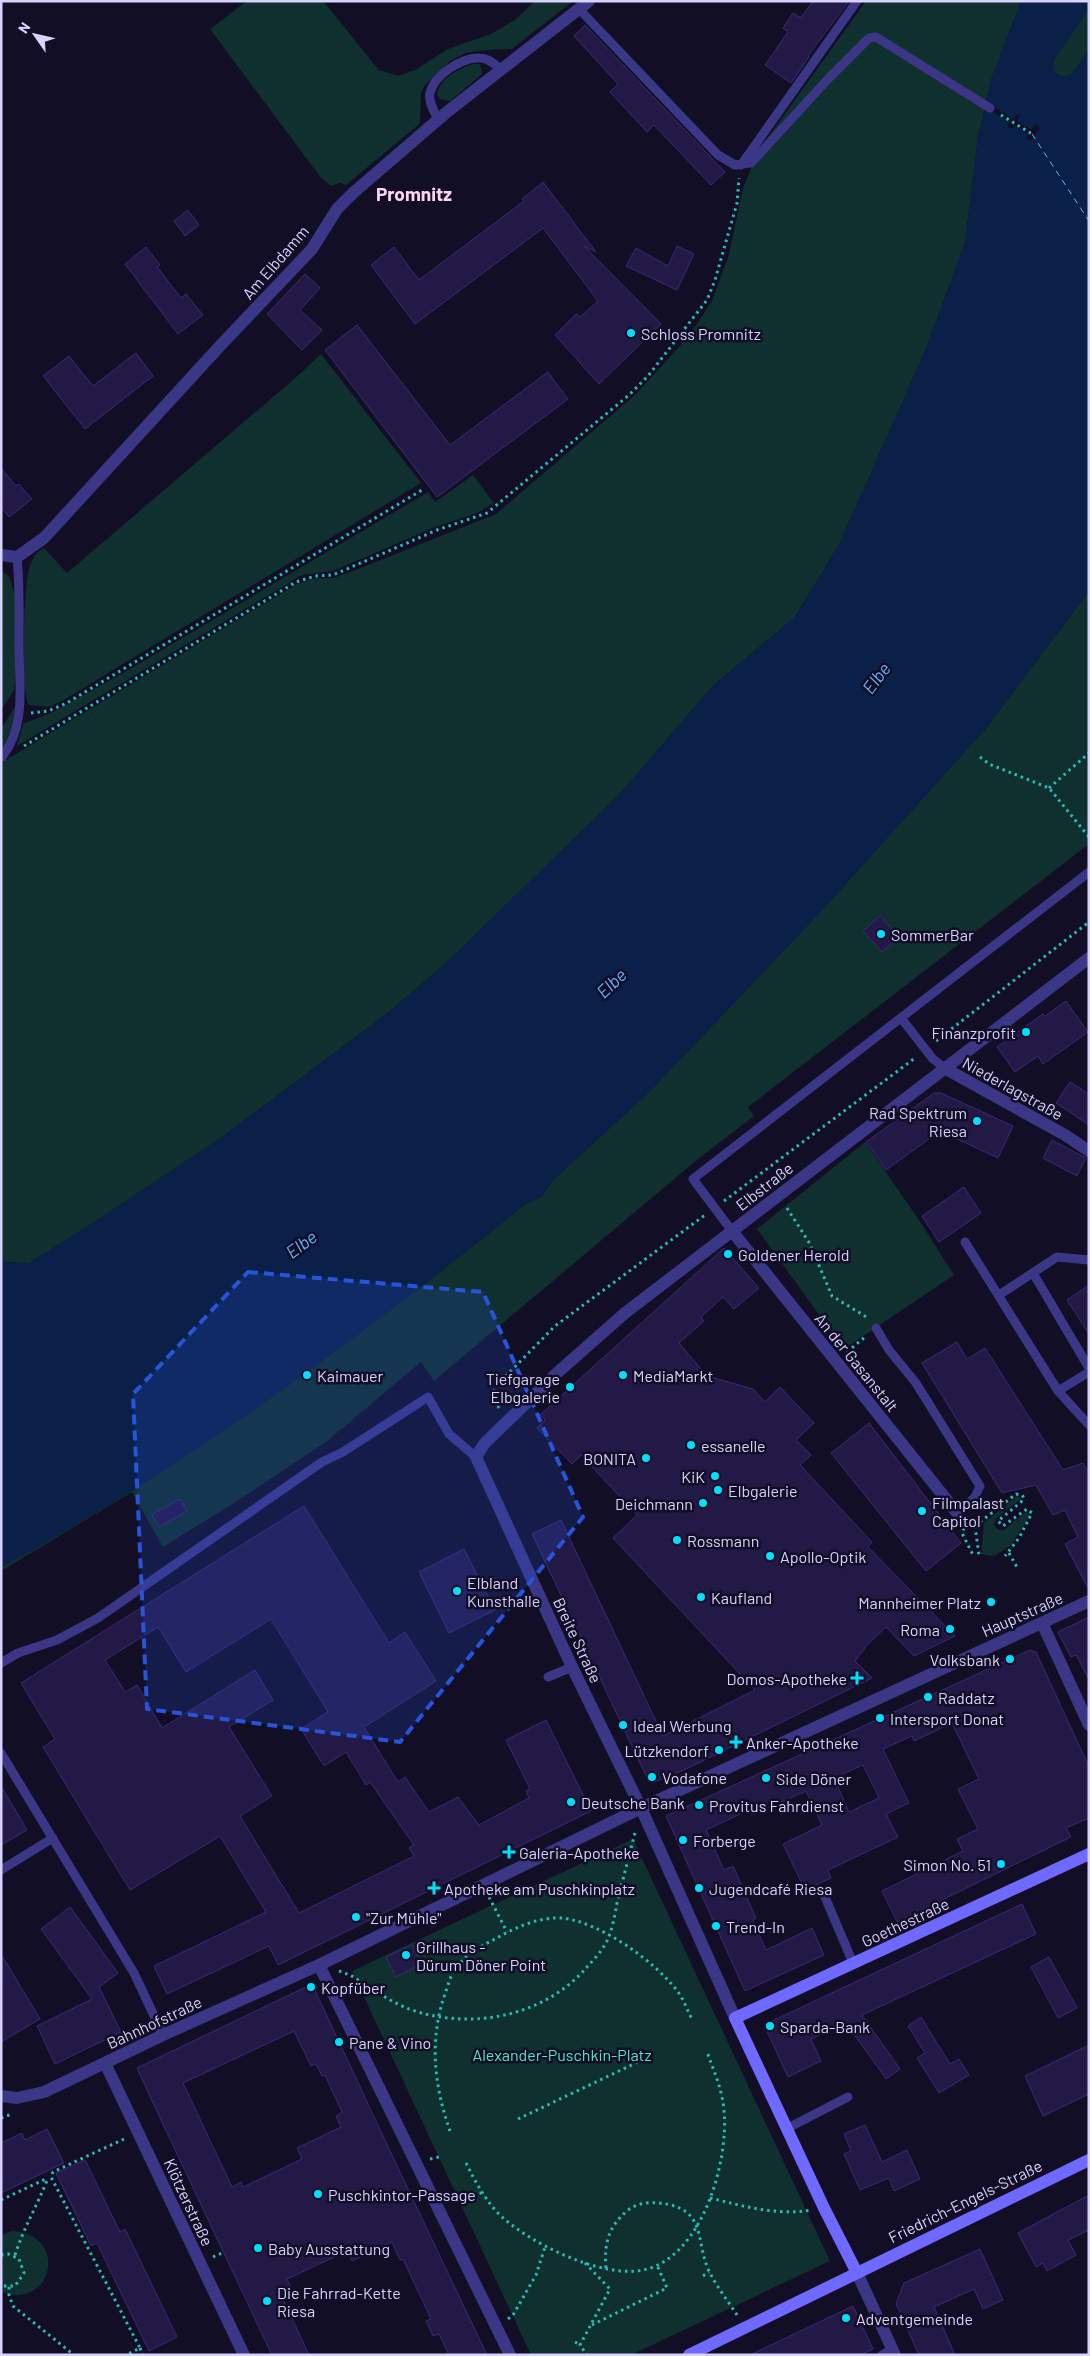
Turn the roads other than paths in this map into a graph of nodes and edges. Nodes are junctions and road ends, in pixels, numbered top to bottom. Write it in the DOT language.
graph roads {
  1 [pos="856,1"];
  2 [pos="584,5"];
  3 [pos="500,69"];
  4 [pos="990,108"];
  5 [pos="438,119"];
  6 [pos="741,165"];
  7 [pos="1,555"];
  8 [pos="17,557"];
  9 [pos="2,757"];
  10 [pos="1089,872"];
  11 [pos="1089,958"];
  12 [pos="901,1018"];
  13 [pos="946,1069"];
  14 [pos="1089,1152"];
  15 [pos="732,1231"];
  16 [pos="965,1242"];
  17 [pos="1089,1260"];
  18 [pos="1033,1274"];
  19 [pos="999,1295"];
  20 [pos="876,1328"];
  21 [pos="1089,1368"];
  22 [pos="1089,1372"];
  23 [pos="1058,1391"];
  24 [pos="1089,1426"];
  25 [pos="476,1457"];
  26 [pos="958,1514"];
  27 [pos="1089,1601"];
  28 [pos="1042,1623"];
  29 [pos="1,1663"];
  30 [pos="572,1667"];
  31 [pos="548,1678"];
  32 [pos="1089,1726"];
  33 [pos="1,1753"];
  34 [pos="641,1808"];
  35 [pos="53,1838"];
  36 [pos="1089,1854"];
  37 [pos="1,1870"];
  38 [pos="825,1897"];
  39 [pos="853,1963"];
  40 [pos="320,1966"];
  41 [pos="735,2018"];
  42 [pos="163,2035"];
  43 [pos="105,2063"];
  44 [pos="1,2096"];
  45 [pos="848,2097"];
  46 [pos="786,2129"];
  47 [pos="1089,2160"];
  48 [pos="856,2273"];
  49 [pos="890,2353"];
  50 [pos="244,2355"];
  51 [pos="510,2355"];
  52 [pos="688,2355"];
  1 -- 6 [label="lane"];
  2 -- 3 [label="street, Am Elbdamm"];
  2 -- 6 [label="lane"];
  3 -- 5 [label="street, Am Elbdamm"];
  3 -- 5 [label="lane"];
  4 -- 6 [label="lane"];
  5 -- 8 [label="street, Am Elbdamm"];
  7 -- 8 [label="street"];
  8 -- 9 [label="lane"];
  10 -- 12 [label="lane"];
  11 -- 13 [label="street, Elbstraße"];
  12 -- 13 [label="lane"];
  12 -- 15 [label="lane"];
  13 -- 14 [label="street, Niederlagstraße"];
  13 -- 15 [label="street, Elbstraße"];
  15 -- 25 [label="street, Elbstraße"];
  15 -- 26 [label="street, An der Gasanstalt"];
  16 -- 19 [label="lane"];
  17 -- 18 [label="lane"];
  18 -- 19 [label="lane"];
  18 -- 21 [label="lane"];
  19 -- 23 [label="lane"];
  20 -- 26 [label="lane"];
  22 -- 23 [label="lane"];
  23 -- 24 [label="lane"];
  25 -- 29 [label="lane"];
  25 -- 30 [label="street, Breite Straße"];
  27 -- 28 [label="street, Hauptstraße"];
  28 -- 32 [label="street"];
  28 -- 34 [label="street, Hauptstraße"];
  30 -- 31 [label="lane"];
  30 -- 34 [label="street, Breite Straße"];
  33 -- 35 [label="lane"];
  34 -- 40 [label="street"];
  34 -- 41 [label="street"];
  35 -- 37 [label="lane"];
  35 -- 42 [label="lane"];
  36 -- 39 [label="main road, Goethestraße"];
  38 -- 39 [label="lane"];
  39 -- 41 [label="main road, Goethestraße"];
  40 -- 42 [label="street, Bahnhofstraße"];
  40 -- 51 [label="street"];
  41 -- 46 [label="main road"];
  42 -- 43 [label="street, Bahnhofstraße"];
  43 -- 44 [label="street, Bahnhofstraße"];
  43 -- 50 [label="street, Klötzerstraße"];
  45 -- 46 [label="lane"];
  46 -- 48 [label="main road"];
  47 -- 48 [label="main road, Friedrich-Engels-Straße"];
  48 -- 49 [label="street"];
  48 -- 52 [label="main road"];
}
